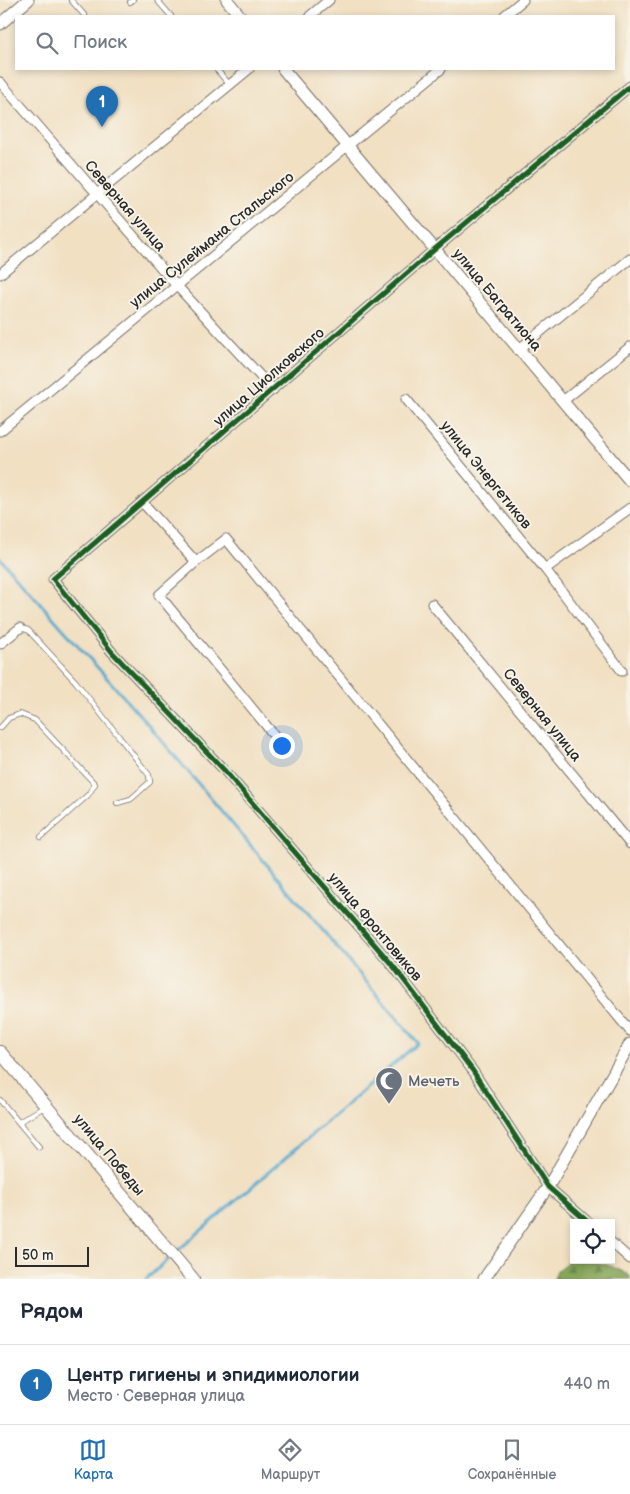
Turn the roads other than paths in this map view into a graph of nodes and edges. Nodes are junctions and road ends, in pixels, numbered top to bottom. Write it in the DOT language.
graph roads {
  1 [pos="28,0"];
  2 [pos="71,0"];
  3 [pos="157,0"];
  4 [pos="227,0"];
  5 [pos="329,0"];
  6 [pos="523,0"];
  7 [pos="83,15"];
  8 [pos="170,15"];
  9 [pos="239,15"];
  10 [pos="311,15"];
  11 [pos="505,15"];
  12 [pos="0,24"];
  13 [pos="217,70"];
  14 [pos="248,70"];
  15 [pos="284,70"];
  16 [pos="440,70"];
  17 [pos="0,82"];
  18 [pos="230,85"];
  19 [pos="630,86"];
  20 [pos="349,146"];
  21 [pos="97,195"];
  22 [pos="436,249"];
  23 [pos="630,259"];
  24 [pos="0,274"];
  25 [pos="176,286"];
  26 [pos="630,347"];
  27 [pos="518,350"];
  28 [pos="273,390"];
  29 [pos="406,399"];
  30 [pos="563,401"];
  31 [pos="0,431"];
  32 [pos="630,481"];
  33 [pos="143,502"];
  34 [pos="630,508"];
  35 [pos="196,562"];
  36 [pos="544,569"];
  37 [pos="432,604"];
  38 [pos="20,628"];
  39 [pos="0,644"];
  40 [pos="622,671"];
  41 [pos="164,705"];
  42 [pos="0,728"];
  43 [pos="274,735"];
  44 [pos="117,803"];
  45 [pos="41,837"];
  46 [pos="630,844"];
  47 [pos="630,1031"];
  48 [pos="630,1044"];
  49 [pos="0,1054"];
  50 [pos="0,1100"];
  51 [pos="44,1107"];
  52 [pos="18,1122"];
  53 [pos="39,1147"];
  54 [pos="548,1187"];
  55 [pos="584,1219"];
  56 [pos="615,1245"];
  57 [pos="630,1258"];
  58 [pos="192,1279"];
  59 [pos="484,1279"];
  1 -- 12 [label="street"];
  2 -- 7 [label="lane"];
  3 -- 8 [label="lane"];
  4 -- 9 [label="street"];
  5 -- 10 [label="street"];
  6 -- 11 [label="street"];
  13 -- 18 [label="lane"];
  14 -- 18 [label="street"];
  15 -- 20 [label="street, улица Багратиона"];
  16 -- 20 [label="street, улица Сулеймана Стальского"];
  17 -- 21 [label="street, Северная улица"];
  18 -- 21 [label="street"];
  19 -- 22 [label="street, улица Циолковского"];
  20 -- 22 [label="street, улица Багратиона"];
  20 -- 25 [label="street, улица Сулеймана Стальского"];
  21 -- 24 [label="street"];
  21 -- 25 [label="street, Северная улица"];
  22 -- 27 [label="street, улица Багратиона"];
  22 -- 28 [label="street, улица Циолковского"];
  23 -- 27 [label="street"];
  25 -- 28 [label="street, Северная улица"];
  25 -- 31 [label="street, улица Сулеймана Стальского"];
  26 -- 30 [label="street"];
  27 -- 30 [label="street, улица Багратиона"];
  28 -- 33 [label="street, улица Циолковского"];
  29 -- 36 [label="street, улица Энергетиков"];
  30 -- 32 [label="street, улица Багратиона"];
  33 -- 35 [label="street"];
  33 -- 41 [label="street, улица Циолковского"];
  34 -- 36 [label="street"];
  35 -- 43 [label="street"];
  35 -- 47 [label="street"];
  36 -- 40 [label="street, улица Энергетиков"];
  37 -- 46 [label="street, Северная улица"];
  38 -- 39 [label="street"];
  38 -- 44 [label="lane"];
  41 -- 54 [label="street, улица Фронтовиков"];
  42 -- 45 [label="lane"];
  48 -- 54 [label="street"];
  49 -- 51 [label="main road, улица Победы"];
  49 -- 58 [label="main road, улица Победы"];
  50 -- 52 [label="lane"];
  51 -- 52 [label="lane"];
  51 -- 58 [label="main road, улица Победы"];
  52 -- 53 [label="lane"];
  54 -- 55 [label="street, улица Фронтовиков"];
  54 -- 59 [label="street"];
  56 -- 57 [label="street"];
}
